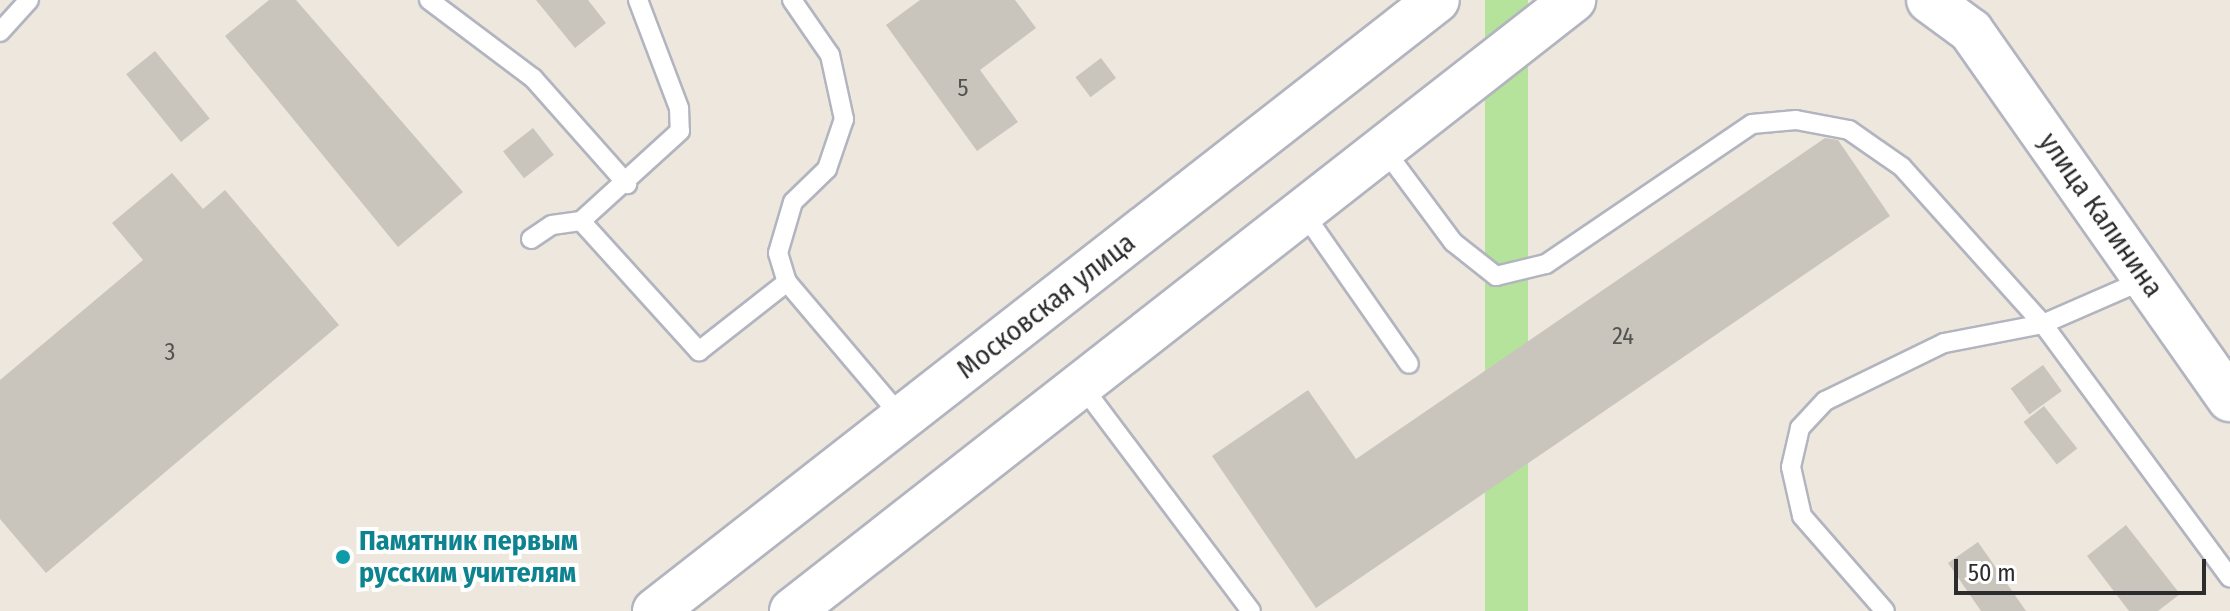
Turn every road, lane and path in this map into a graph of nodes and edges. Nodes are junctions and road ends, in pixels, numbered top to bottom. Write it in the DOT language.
graph roads {
  1 [pos="29,0"];
  2 [pos="429,0"];
  3 [pos="638,0"];
  4 [pos="792,0"];
  5 [pos="1437,0"];
  6 [pos="1573,0"];
  7 [pos="1929,0"];
  8 [pos="1967,16"];
  9 [pos="0,32"];
  10 [pos="1384,149"];
  11 [pos="627,184"];
  12 [pos="1303,212"];
  13 [pos="581,221"];
  14 [pos="531,239"];
  15 [pos="2146,279"];
  16 [pos="787,282"];
  17 [pos="2043,324"];
  18 [pos="1409,364"];
  19 [pos="1082,386"];
  20 [pos="2230,399"];
  21 [pos="903,419"];
  22 [pos="2230,578"];
  23 [pos="650,610"];
  24 [pos="792,611"];
  25 [pos="1251,611"];
  26 [pos="1885,611"];
  1 -- 9 [label="lane"];
  2 -- 11 [label="lane"];
  3 -- 11 [label="lane"];
  4 -- 16 [label="lane"];
  5 -- 21 [label="main road, Московская улица"];
  6 -- 10 [label="main road"];
  7 -- 8 [label="main road, улица Калинина"];
  8 -- 15 [label="main road, улица Калинина"];
  10 -- 12 [label="main road"];
  10 -- 17 [label="lane"];
  11 -- 13 [label="lane"];
  12 -- 18 [label="lane"];
  12 -- 19 [label="main road"];
  13 -- 14 [label="lane"];
  13 -- 16 [label="lane"];
  15 -- 17 [label="lane"];
  15 -- 20 [label="main road, улица Калинина"];
  16 -- 21 [label="lane"];
  17 -- 22 [label="lane"];
  17 -- 26 [label="lane"];
  19 -- 24 [label="main road"];
  19 -- 25 [label="lane"];
  21 -- 23 [label="main road, Московская улица"];
}
